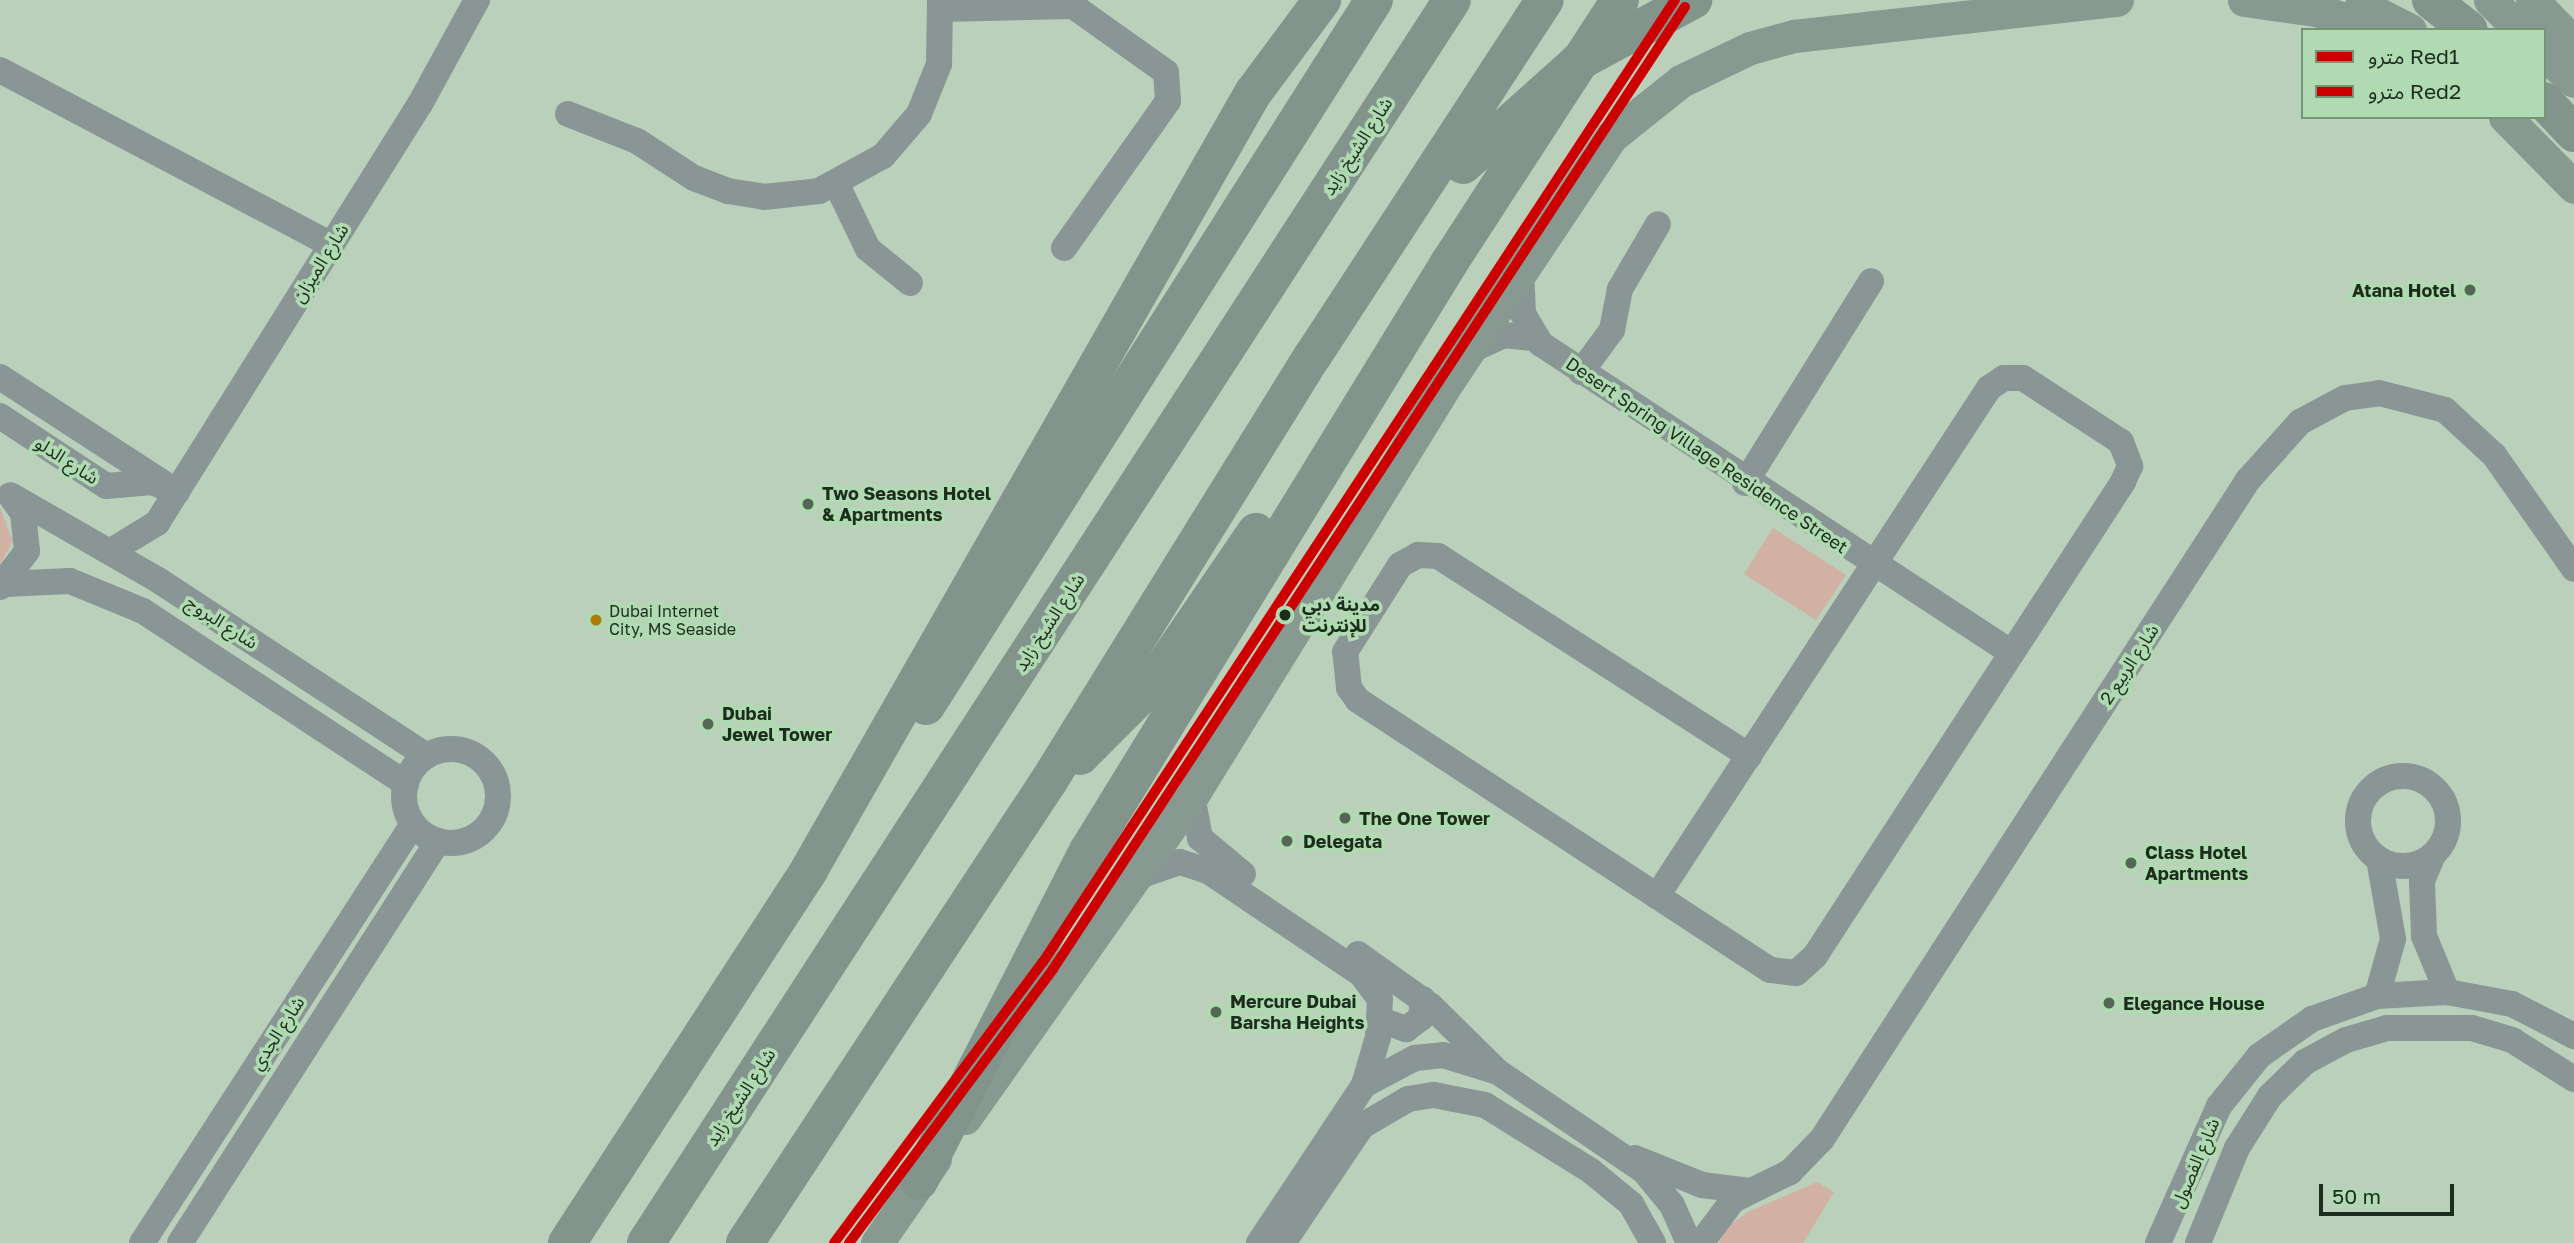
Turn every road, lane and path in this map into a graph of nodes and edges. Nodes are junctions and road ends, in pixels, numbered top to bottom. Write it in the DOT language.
graph roads {
  1 [pos="477,0"];
  2 [pos="1322,0"];
  3 [pos="1374,0"];
  4 [pos="1452,0"];
  5 [pos="1545,0"];
  6 [pos="1620,0"];
  7 [pos="1693,0"];
  8 [pos="2117,0"];
  9 [pos="2244,0"];
  10 [pos="2345,0"];
  11 [pos="2532,0"];
  12 [pos="941,4"];
  13 [pos="2462,12"];
  14 [pos="2374,28"];
  15 [pos="2406,28"];
  16 [pos="2514,28"];
  17 [pos="2574,43"];
  18 [pos="2546,56"];
  19 [pos="0,70"];
  20 [pos="2574,81"];
  21 [pos="2546,103"];
  22 [pos="568,114"];
  23 [pos="2507,119"];
  24 [pos="2574,133"];
  25 [pos="837,184"];
  26 [pos="2574,187"];
  27 [pos="1658,224"];
  28 [pos="332,244"];
  29 [pos="1064,248"];
  30 [pos="1449,263"];
  31 [pos="1521,270"];
  32 [pos="1871,281"];
  33 [pos="910,283"];
  34 [pos="1537,341"];
  35 [pos="1468,352"];
  36 [pos="1581,372"];
  37 [pos="0,377"];
  38 [pos="0,416"];
  39 [pos="1745,483"];
  40 [pos="1232,486"];
  41 [pos="171,488"];
  42 [pos="6,492"];
  43 [pos="157,523"];
  44 [pos="111,551"];
  45 [pos="1873,564"];
  46 [pos="2574,569"];
  47 [pos="158,580"];
  48 [pos="2,585"];
  49 [pos="2012,653"];
  50 [pos="427,756"];
  51 [pos="1749,756"];
  52 [pos="1050,779"];
  53 [pos="406,784"];
  54 [pos="1192,796"];
  55 [pos="413,824"];
  56 [pos="439,841"];
  57 [pos="2433,855"];
  58 [pos="2379,859"];
  59 [pos="809,870"];
  60 [pos="1139,876"];
  61 [pos="1657,896"];
  62 [pos="2447,992"];
  63 [pos="2376,996"];
  64 [pos="1423,999"];
  65 [pos="1381,1020"];
  66 [pos="2574,1036"];
  67 [pos="1498,1072"];
  68 [pos="2574,1079"];
  69 [pos="1364,1085"];
  70 [pos="1628,1157"];
  71 [pos="919,1181"];
  72 [pos="1750,1191"];
  73 [pos="142,1243"];
  74 [pos="180,1243"];
  75 [pos="566,1243"];
  76 [pos="646,1243"];
  77 [pos="745,1243"];
  78 [pos="877,1243"];
  79 [pos="1259,1243"];
  80 [pos="1283,1243"];
  81 [pos="1653,1243"];
  82 [pos="1689,1243"];
  83 [pos="1700,1243"];
  84 [pos="2158,1243"];
  85 [pos="2198,1243"];
  1 -- 28 [label="street, شارع الميزان"];
  2 -- 59 [label="highway"];
  3 -- 59 [label="highway"];
  4 -- 76 [label="highway, شارع الشيخ زايد"];
  5 -- 40 [label="highway"];
  6 -- 30 [label="highway"];
  7 -- 40 [label="highway, bridge"];
  8 -- 31 [label="main road"];
  9 -- 14 [label="main road"];
  10 -- 15 [label="main road"];
  11 -- 17 [label="main road"];
  12 -- 25 [label="street"];
  12 -- 29 [label="street"];
  13 -- 16 [label="main road"];
  18 -- 20 [label="main road"];
  19 -- 28 [label="street"];
  21 -- 24 [label="highway"];
  22 -- 25 [label="street"];
  23 -- 26 [label="main road"];
  25 -- 33 [label="street"];
  27 -- 36 [label="street"];
  28 -- 41 [label="street, شارع الميزان"];
  30 -- 52 [label="highway"];
  30 -- 71 [label="highway"];
  31 -- 34 [label="street"];
  31 -- 35 [label="main road"];
  32 -- 39 [label="street"];
  34 -- 35 [label="street"];
  34 -- 36 [label="street, Desert Spring Village Residence Street"];
  35 -- 54 [label="main road"];
  36 -- 39 [label="street, Desert Spring Village Residence Street"];
  37 -- 41 [label="street"];
  38 -- 41 [label="street, شارع الدلو"];
  39 -- 45 [label="street, Desert Spring Village Residence Street"];
  40 -- 52 [label="highway"];
  41 -- 43 [label="street, شارع الميزان"];
  42 -- 44 [label="street, شارع البروج"];
  42 -- 48 [label="street"];
  43 -- 44 [label="street, شارع الميزان"];
  43 -- 47 [label="street"];
  44 -- 47 [label="street, شارع البروج"];
  45 -- 49 [label="street, Desert Spring Village Residence Street"];
  45 -- 49 [label="street"];
  45 -- 51 [label="street"];
  46 -- 72 [label="street, شارع الربيع 2"];
  47 -- 50 [label="street, شارع البروج"];
  48 -- 53 [label="street, شارع البروج"];
  49 -- 61 [label="street"];
  50 -- 53 [label="street"];
  50 -- 56 [label="street"];
  51 -- 61 [label="street"];
  51 -- 61 [label="street"];
  52 -- 77 [label="highway"];
  53 -- 55 [label="street"];
  54 -- 60 [label="main road"];
  54 -- 64 [label="street"];
  55 -- 56 [label="street"];
  55 -- 73 [label="street, شارع الجدي"];
  56 -- 74 [label="street, شارع الجدي"];
  57 -- 58 [label="street"];
  57 -- 58 [label="street"];
  57 -- 62 [label="street"];
  58 -- 63 [label="street"];
  59 -- 75 [label="highway"];
  60 -- 65 [label="street"];
  60 -- 71 [label="main road"];
  62 -- 63 [label="street, شارع الفصول"];
  62 -- 66 [label="street, شارع الفصول"];
  63 -- 84 [label="street, شارع الفصول"];
  64 -- 65 [label="street"];
  64 -- 67 [label="street"];
  65 -- 69 [label="street"];
  67 -- 69 [label="street"];
  67 -- 70 [label="street"];
  68 -- 85 [label="street, شارع الفصول"];
  69 -- 79 [label="street"];
  70 -- 72 [label="street"];
  70 -- 82 [label="street"];
  71 -- 78 [label="main road"];
  72 -- 83 [label="street, شارع الربيع 2"];
  80 -- 81 [label="street"];
}
